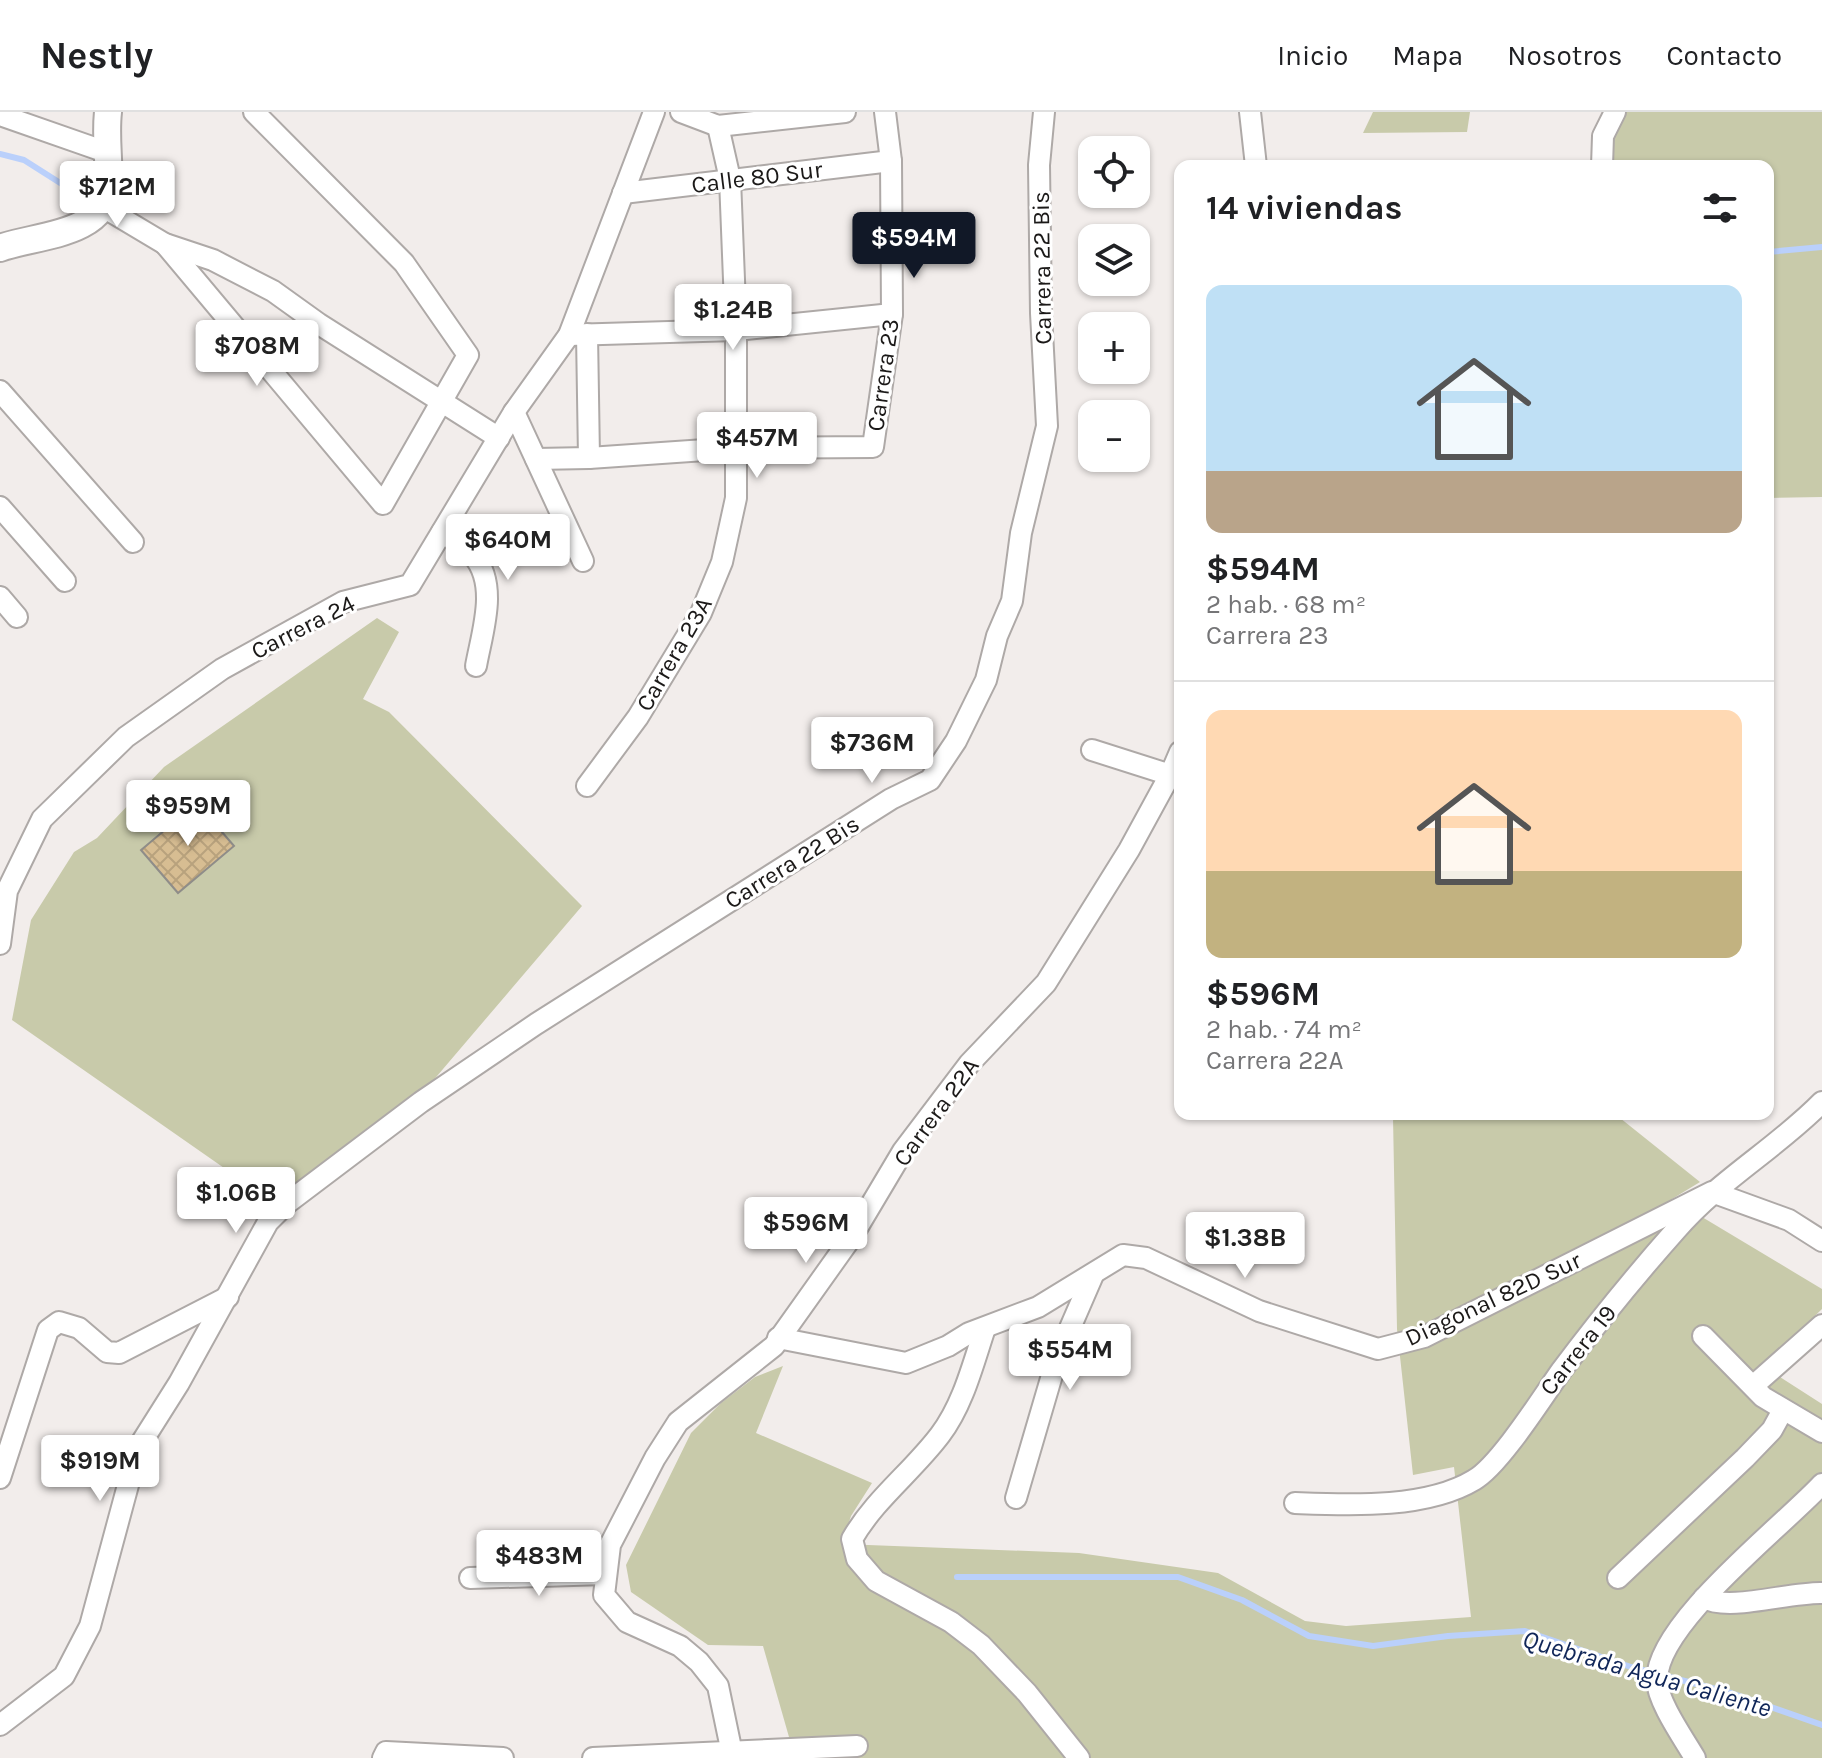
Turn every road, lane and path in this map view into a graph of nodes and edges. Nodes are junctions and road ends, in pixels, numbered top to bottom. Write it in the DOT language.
graph roads {
  1 [pos="108,112"];
  2 [pos="254,112"];
  3 [pos="654,112"];
  4 [pos="681,112"];
  5 [pos="845,112"];
  6 [pos="885,112"];
  7 [pos="1044,112"];
  8 [pos="1250,112"];
  9 [pos="1615,112"];
  10 [pos="0,115"];
  11 [pos="754,116"];
  12 [pos="718,126"];
  13 [pos="106,152"];
  14 [pos="1255,160"];
  15 [pos="1602,160"];
  16 [pos="891,161"];
  17 [pos="730,179"];
  18 [pos="623,193"];
  19 [pos="103,207"];
  20 [pos="165,244"];
  21 [pos="0,248"];
  22 [pos="892,314"];
  23 [pos="736,330"];
  24 [pos="578,335"];
  25 [pos="0,391"];
  26 [pos="441,402"];
  27 [pos="514,412"];
  28 [pos="499,438"];
  29 [pos="734,448"];
  30 [pos="589,458"];
  31 [pos="536,459"];
  32 [pos="0,507"];
  33 [pos="442,532"];
  34 [pos="133,542"];
  35 [pos="583,561"];
  36 [pos="65,581"];
  37 [pos="0,597"];
  38 [pos="17,617"];
  39 [pos="476,666"];
  40 [pos="1092,750"];
  41 [pos="1174,775"];
  42 [pos="1174,779"];
  43 [pos="587,786"];
  44 [pos="0,944"];
  45 [pos="1820,1107"];
  46 [pos="1712,1192"];
  47 [pos="1822,1241"];
  48 [pos="1093,1275"];
  49 [pos="228,1297"];
  50 [pos="1822,1325"];
  51 [pos="985,1328"];
  52 [pos="1703,1336"];
  53 [pos="778,1338"];
  54 [pos="1753,1386"];
  55 [pos="1783,1410"];
  56 [pos="1822,1432"];
  57 [pos="0,1478"];
  58 [pos="1822,1484"];
  59 [pos="1016,1498"];
  60 [pos="1295,1503"];
  61 [pos="606,1574"];
  62 [pos="470,1578"];
  63 [pos="1618,1578"];
  64 [pos="1822,1593"];
  65 [pos="1704,1598"];
  66 [pos="0,1725"];
  67 [pos="857,1746"];
  68 [pos="733,1756"];
  69 [pos="383,1758"];
  70 [pos="503,1758"];
  71 [pos="593,1758"];
  72 [pos="1079,1758"];
  73 [pos="1695,1758"];
  1 -- 13 [label="street"];
  2 -- 26 [label="street"];
  3 -- 18 [label="street, Carrera 24"];
  4 -- 12 [label="street"];
  5 -- 11 [label="street"];
  6 -- 16 [label="street, Carrera 23"];
  7 -- 49 [label="street, Carrera 22 Bis"];
  8 -- 14 [label="street"];
  9 -- 15 [label="street"];
  10 -- 13 [label="street"];
  11 -- 12 [label="street"];
  12 -- 17 [label="street, Carrera 23A"];
  13 -- 19 [label="street"];
  16 -- 17 [label="street, Calle 80 Sur"];
  16 -- 22 [label="street, Carrera 23"];
  17 -- 18 [label="street, Calle 80 Sur"];
  17 -- 23 [label="street, Carrera 23A"];
  18 -- 24 [label="street, Carrera 24"];
  19 -- 20 [label="street"];
  19 -- 21 [label="street"];
  20 -- 26 [label="street"];
  20 -- 26 [label="street"];
  22 -- 23 [label="street"];
  22 -- 29 [label="street, Carrera 23"];
  23 -- 24 [label="street"];
  23 -- 29 [label="street, Carrera 23A"];
  24 -- 27 [label="street, Carrera 24"];
  24 -- 30 [label="street"];
  25 -- 34 [label="street"];
  26 -- 28 [label="street"];
  27 -- 28 [label="street, Carrera 24"];
  27 -- 31 [label="street"];
  28 -- 33 [label="street, Carrera 24"];
  29 -- 30 [label="street"];
  29 -- 43 [label="street, Carrera 23A"];
  30 -- 31 [label="street"];
  31 -- 35 [label="street"];
  32 -- 36 [label="street"];
  33 -- 39 [label="street"];
  33 -- 44 [label="street, Carrera 24"];
  37 -- 38 [label="street"];
  40 -- 41 [label="street"];
  42 -- 53 [label="street, Carrera 22A"];
  45 -- 46 [label="street, Carrera 19"];
  46 -- 47 [label="street"];
  46 -- 48 [label="street, Diagonal 82D Sur"];
  46 -- 60 [label="street, Carrera 19"];
  48 -- 51 [label="street, Diagonal 82D Sur"];
  48 -- 59 [label="street"];
  49 -- 57 [label="street"];
  49 -- 66 [label="street, Carrera 22 Bis"];
  50 -- 54 [label="street"];
  51 -- 53 [label="street, Diagonal 82D Sur"];
  51 -- 72 [label="street"];
  52 -- 54 [label="street"];
  53 -- 61 [label="street, Carrera 22A"];
  54 -- 55 [label="street"];
  55 -- 56 [label="street"];
  55 -- 63 [label="street"];
  58 -- 65 [label="street"];
  61 -- 62 [label="street"];
  61 -- 68 [label="street, Carrera 22A"];
  64 -- 65 [label="street"];
  65 -- 73 [label="street"];
  67 -- 68 [label="street"];
  68 -- 71 [label="street"];
  69 -- 70 [label="street"];
}
